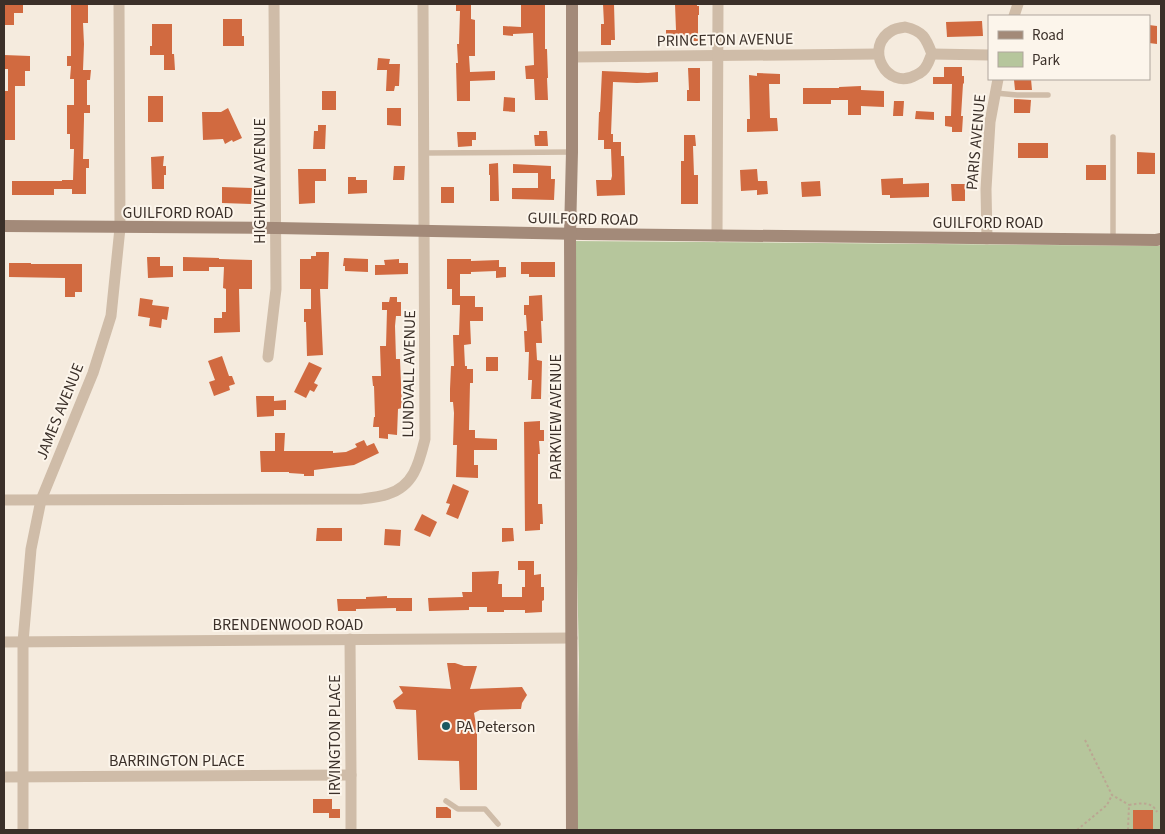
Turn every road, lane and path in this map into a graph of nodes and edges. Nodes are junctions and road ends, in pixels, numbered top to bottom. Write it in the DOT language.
graph roads {
  1 [pos="119,4"];
  2 [pos="274,4"];
  3 [pos="423,4"];
  4 [pos="572,4"];
  5 [pos="718,4"];
  6 [pos="878,54"];
  7 [pos="932,54"];
  8 [pos="718,55"];
  9 [pos="988,55"];
  10 [pos="572,57"];
  11 [pos="998,80"];
  12 [pos="995,93"];
  13 [pos="1048,95"];
  14 [pos="1113,137"];
  15 [pos="572,152"];
  16 [pos="424,153"];
  17 [pos="4,226"];
  18 [pos="120,228"];
  19 [pos="276,228"];
  20 [pos="425,232"];
  21 [pos="570,234"];
  22 [pos="717,236"];
  23 [pos="987,239"];
  24 [pos="1113,239"];
  25 [pos="1161,239"];
  26 [pos="268,357"];
  27 [pos="4,500"];
  28 [pos="41,500"];
  29 [pos="572,638"];
  30 [pos="350,639"];
  31 [pos="4,642"];
  32 [pos="23,642"];
  33 [pos="1084,740"];
  34 [pos="351,775"];
  35 [pos="4,777"];
  36 [pos="22,777"];
  37 [pos="1112,795"];
  38 [pos="446,800"];
  39 [pos="1129,805"];
  40 [pos="1157,812"];
  41 [pos="498,824"];
  42 [pos="23,830"];
  43 [pos="351,830"];
  44 [pos="572,830"];
  45 [pos="1077,830"];
  46 [pos="1128,830"];
  1 -- 18 [label="street, JAMES AVENUE"];
  2 -- 19 [label="street, HIGHVIEW AVENUE"];
  3 -- 16 [label="street, LUNDVALL AVENUE"];
  4 -- 10 [label="street, PARKVIEW AVENUE"];
  5 -- 8 [label="street"];
  6 -- 7 [label="street"];
  6 -- 7 [label="street"];
  6 -- 8 [label="street, PRINCETON AVENUE"];
  7 -- 9 [label="street"];
  8 -- 10 [label="street, PRINCETON AVENUE"];
  8 -- 22 [label="street"];
  10 -- 15 [label="street, PARKVIEW AVENUE"];
  11 -- 12 [label="street, PARIS AVENUE"];
  12 -- 13 [label="lane"];
  12 -- 23 [label="street, PARIS AVENUE"];
  14 -- 24 [label="lane"];
  15 -- 16 [label="lane"];
  15 -- 21 [label="street, PARKVIEW AVENUE"];
  16 -- 20 [label="street, LUNDVALL AVENUE"];
  17 -- 18 [label="street, GUILFORD ROAD"];
  18 -- 19 [label="street, GUILFORD ROAD"];
  18 -- 28 [label="street, JAMES AVENUE"];
  19 -- 20 [label="street, GUILFORD ROAD"];
  19 -- 26 [label="street, HIGHVIEW AVENUE"];
  20 -- 21 [label="street, GUILFORD ROAD"];
  20 -- 28 [label="street, LUNDVALL AVENUE"];
  21 -- 22 [label="street, GUILFORD ROAD"];
  21 -- 29 [label="street, PARKVIEW AVENUE"];
  22 -- 23 [label="street, GUILFORD ROAD"];
  23 -- 24 [label="street, GUILFORD ROAD"];
  24 -- 25 [label="street, GUILFORD ROAD"];
  27 -- 28 [label="street, LUNDVALL AVENUE"];
  28 -- 32 [label="street, JAMES AVENUE"];
  29 -- 30 [label="street, BRENDENWOOD ROAD"];
  29 -- 44 [label="street, PARKVIEW AVENUE"];
  30 -- 32 [label="street, BRENDENWOOD ROAD"];
  30 -- 34 [label="street, IRVINGTON PLACE"];
  31 -- 32 [label="street, BRENDENWOOD ROAD"];
  32 -- 36 [label="street, JAMES AVENUE"];
  33 -- 37 [label="path"];
  34 -- 36 [label="street, BARRINGTON PLACE"];
  34 -- 43 [label="street, IRVINGTON PLACE"];
  35 -- 36 [label="street, BARRINGTON PLACE"];
  36 -- 42 [label="street, JAMES AVENUE"];
  37 -- 39 [label="path"];
  37 -- 45 [label="path"];
  38 -- 41 [label="lane"];
  39 -- 40 [label="path"];
  39 -- 46 [label="path"];
}
